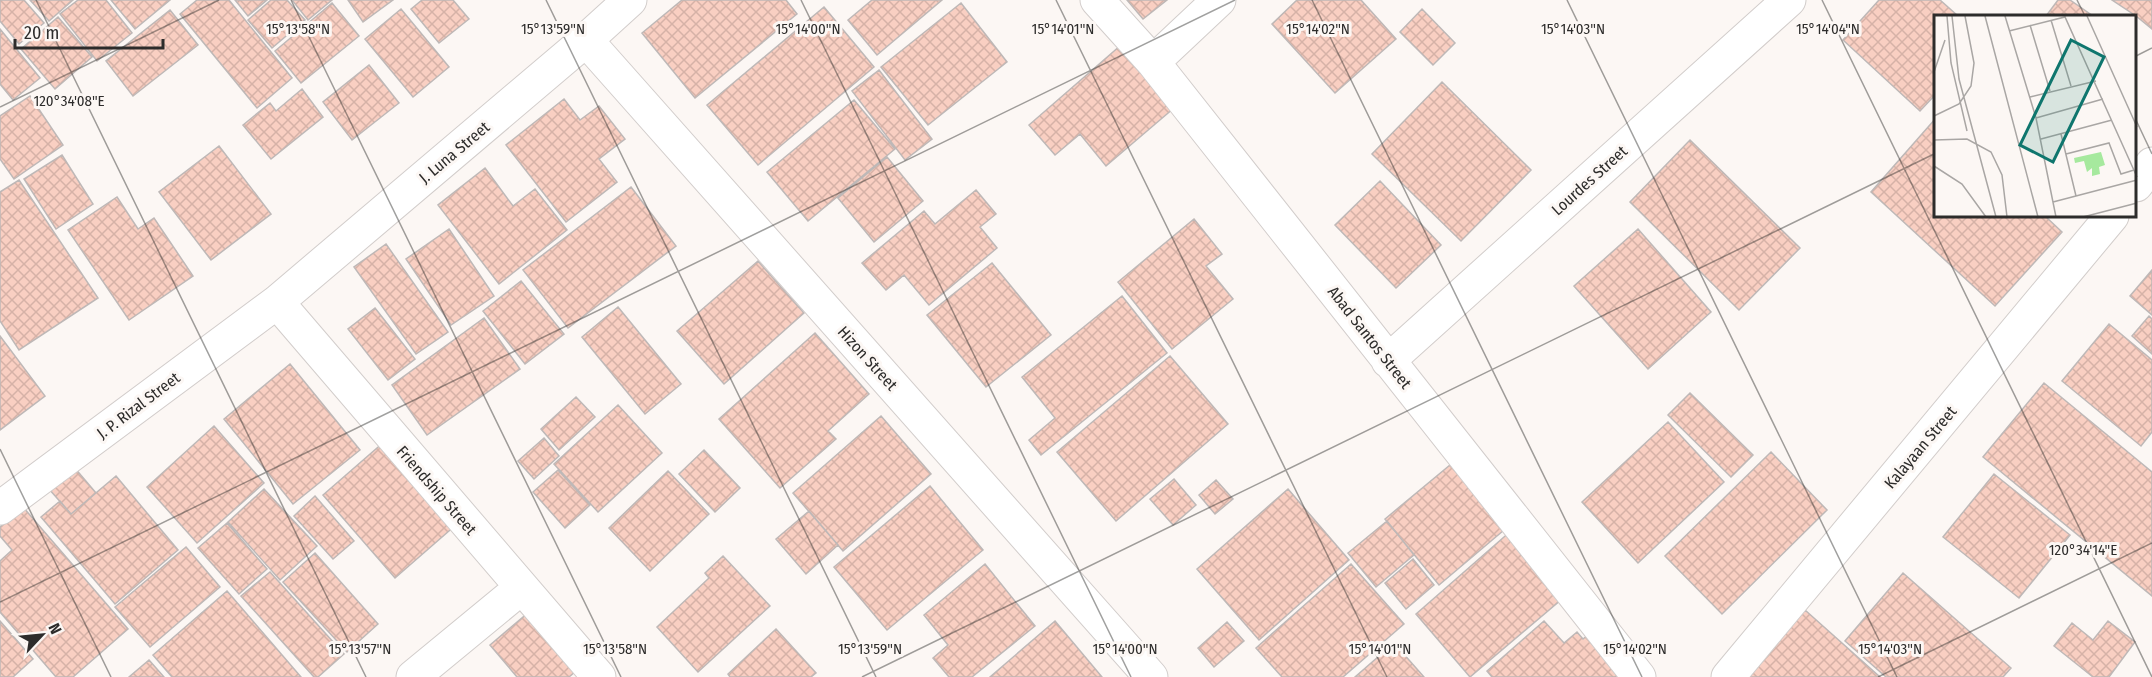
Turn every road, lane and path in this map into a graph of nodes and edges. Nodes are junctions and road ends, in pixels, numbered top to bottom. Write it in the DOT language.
graph roads {
  1 [pos="630,0"];
  2 [pos="1097,0"];
  3 [pos="1219,0"];
  4 [pos="1789,0"];
  5 [pos="586,40"];
  6 [pos="1153,62"];
  7 [pos="2152,164"];
  8 [pos="2137,184"];
  9 [pos="2110,218"];
  10 [pos="277,302"];
  11 [pos="1388,361"];
  12 [pos="0,508"];
  13 [pos="521,588"];
  14 [pos="413,677"];
  15 [pos="599,677"];
  16 [pos="1151,677"];
  17 [pos="1639,677"];
  18 [pos="1728,677"];
  1 -- 5 [label="street, J. Luna Street"];
  2 -- 6 [label="street, Abad Santos Street"];
  3 -- 6 [label="street"];
  4 -- 11 [label="street, Lourdes Street"];
  5 -- 10 [label="street, J. Luna Street"];
  5 -- 16 [label="street, Hizon Street"];
  6 -- 11 [label="street, Abad Santos Street"];
  7 -- 8 [label="street"];
  9 -- 18 [label="street, Kalayaan Street"];
  10 -- 12 [label="street, J. P. Rizal Street"];
  10 -- 13 [label="street, Friendship Street"];
  11 -- 17 [label="street, Abad Santos Street"];
  13 -- 14 [label="street"];
  13 -- 15 [label="street, Friendship Street"];
}
